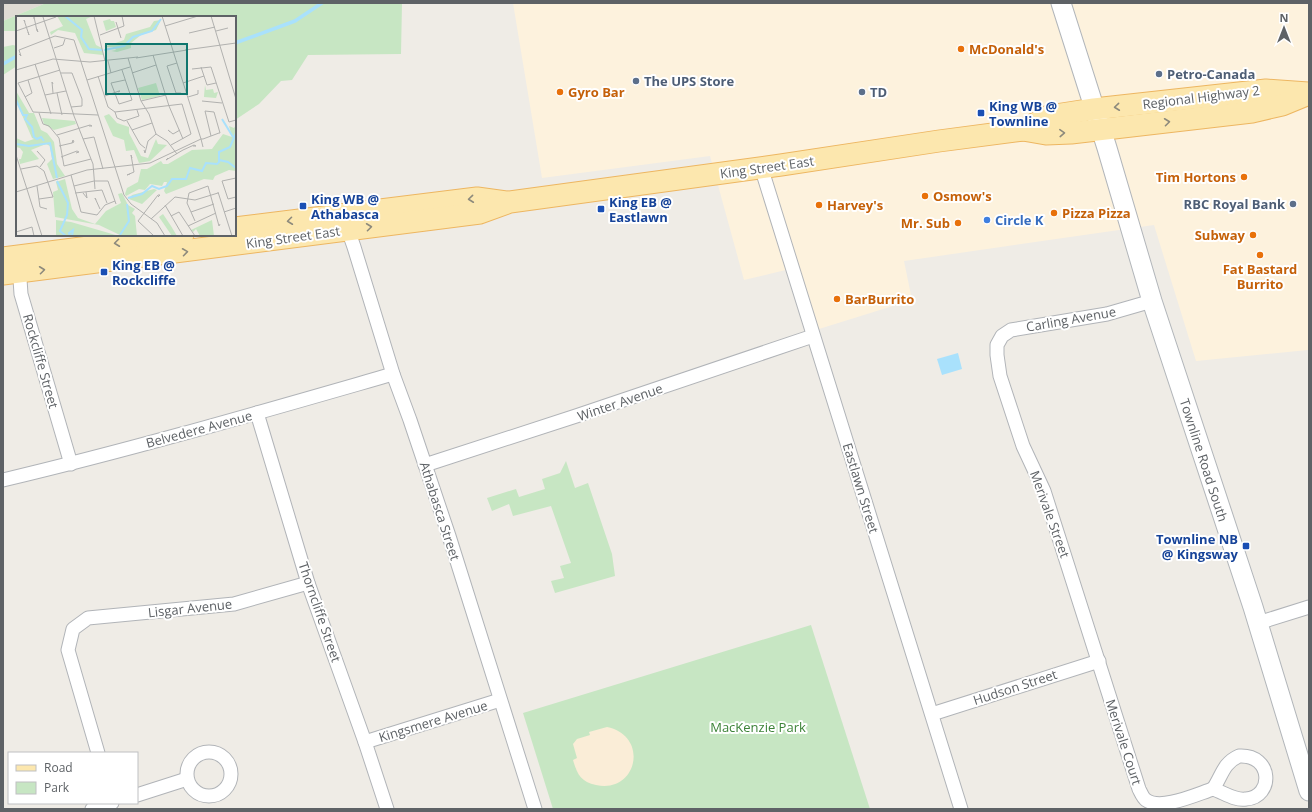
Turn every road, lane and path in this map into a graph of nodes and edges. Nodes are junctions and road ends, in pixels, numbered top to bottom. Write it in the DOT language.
graph roads {
  1 [pos="1061,3"];
  2 [pos="1309,94"];
  3 [pos="1094,109"];
  4 [pos="1100,129"];
  5 [pos="1024,130"];
  6 [pos="761,167"];
  7 [pos="345,222"];
  8 [pos="236,228"];
  9 [pos="177,236"];
  10 [pos="11,265"];
  11 [pos="1152,301"];
  12 [pos="814,336"];
  13 [pos="997,345"];
  14 [pos="393,374"];
  15 [pos="258,413"];
  16 [pos="71,464"];
  17 [pos="425,465"];
  18 [pos="3,480"];
  19 [pos="308,583"];
  20 [pos="1309,607"];
  21 [pos="1258,623"];
  22 [pos="1099,661"];
  23 [pos="500,700"];
  24 [pos="932,714"];
  25 [pos="365,742"];
  26 [pos="98,752"];
  27 [pos="187,779"];
  28 [pos="1213,789"];
  29 [pos="1309,790"];
  30 [pos="138,795"];
  31 [pos="110,804"];
  32 [pos="92,809"];
  33 [pos="387,809"];
  34 [pos="535,809"];
  35 [pos="961,809"];
  1 -- 3 [label="main road, Townline Road South"];
  2 -- 3 [label="main road, Regional Highway 2, one-way"];
  4 -- 2 [label="main road, Regional Highway 2, one-way"];
  3 -- 4 [label="main road, Townline Road South"];
  3 -- 5 [label="main road, King Street East"];
  5 -- 4 [label="main road, King Street East, one-way"];
  4 -- 11 [label="main road, Townline Road South"];
  5 -- 6 [label="main road, King Street East"];
  6 -- 7 [label="main road, King Street East"];
  6 -- 12 [label="street, Eastlawn Street"];
  7 -- 8 [label="main road, King Street East, one-way"];
  10 -- 7 [label="main road, King Street East, one-way"];
  7 -- 14 [label="street, Athabasca Street"];
  9 -- 10 [label="main road, one-way"];
  10 -- 16 [label="street, Rockcliffe Street"];
  11 -- 13 [label="street, Carling Avenue"];
  11 -- 21 [label="main road, Townline Road South"];
  12 -- 17 [label="street, Winter Avenue"];
  12 -- 24 [label="street, Eastlawn Street"];
  13 -- 22 [label="street, Merivale Street"];
  14 -- 15 [label="street, Belvedere Avenue"];
  14 -- 17 [label="street, Athabasca Street"];
  15 -- 16 [label="street, Belvedere Avenue"];
  15 -- 19 [label="street, Thorncliffe Street"];
  16 -- 18 [label="street, Belvedere Avenue"];
  17 -- 23 [label="street, Athabasca Street"];
  19 -- 25 [label="street, Thorncliffe Street"];
  19 -- 26 [label="street, Lisgar Avenue"];
  20 -- 21 [label="street"];
  21 -- 29 [label="main road, Townline Road South"];
  22 -- 24 [label="street, Hudson Street"];
  22 -- 28 [label="street, Merivale Court"];
  23 -- 25 [label="street, Kingsmere Avenue"];
  23 -- 34 [label="street, Athabasca Street"];
  24 -- 35 [label="street, Eastlawn Street"];
  25 -- 33 [label="street, Thorncliffe Street"];
  27 -- 30 [label="street"];
  31 -- 32 [label="street"];
}
